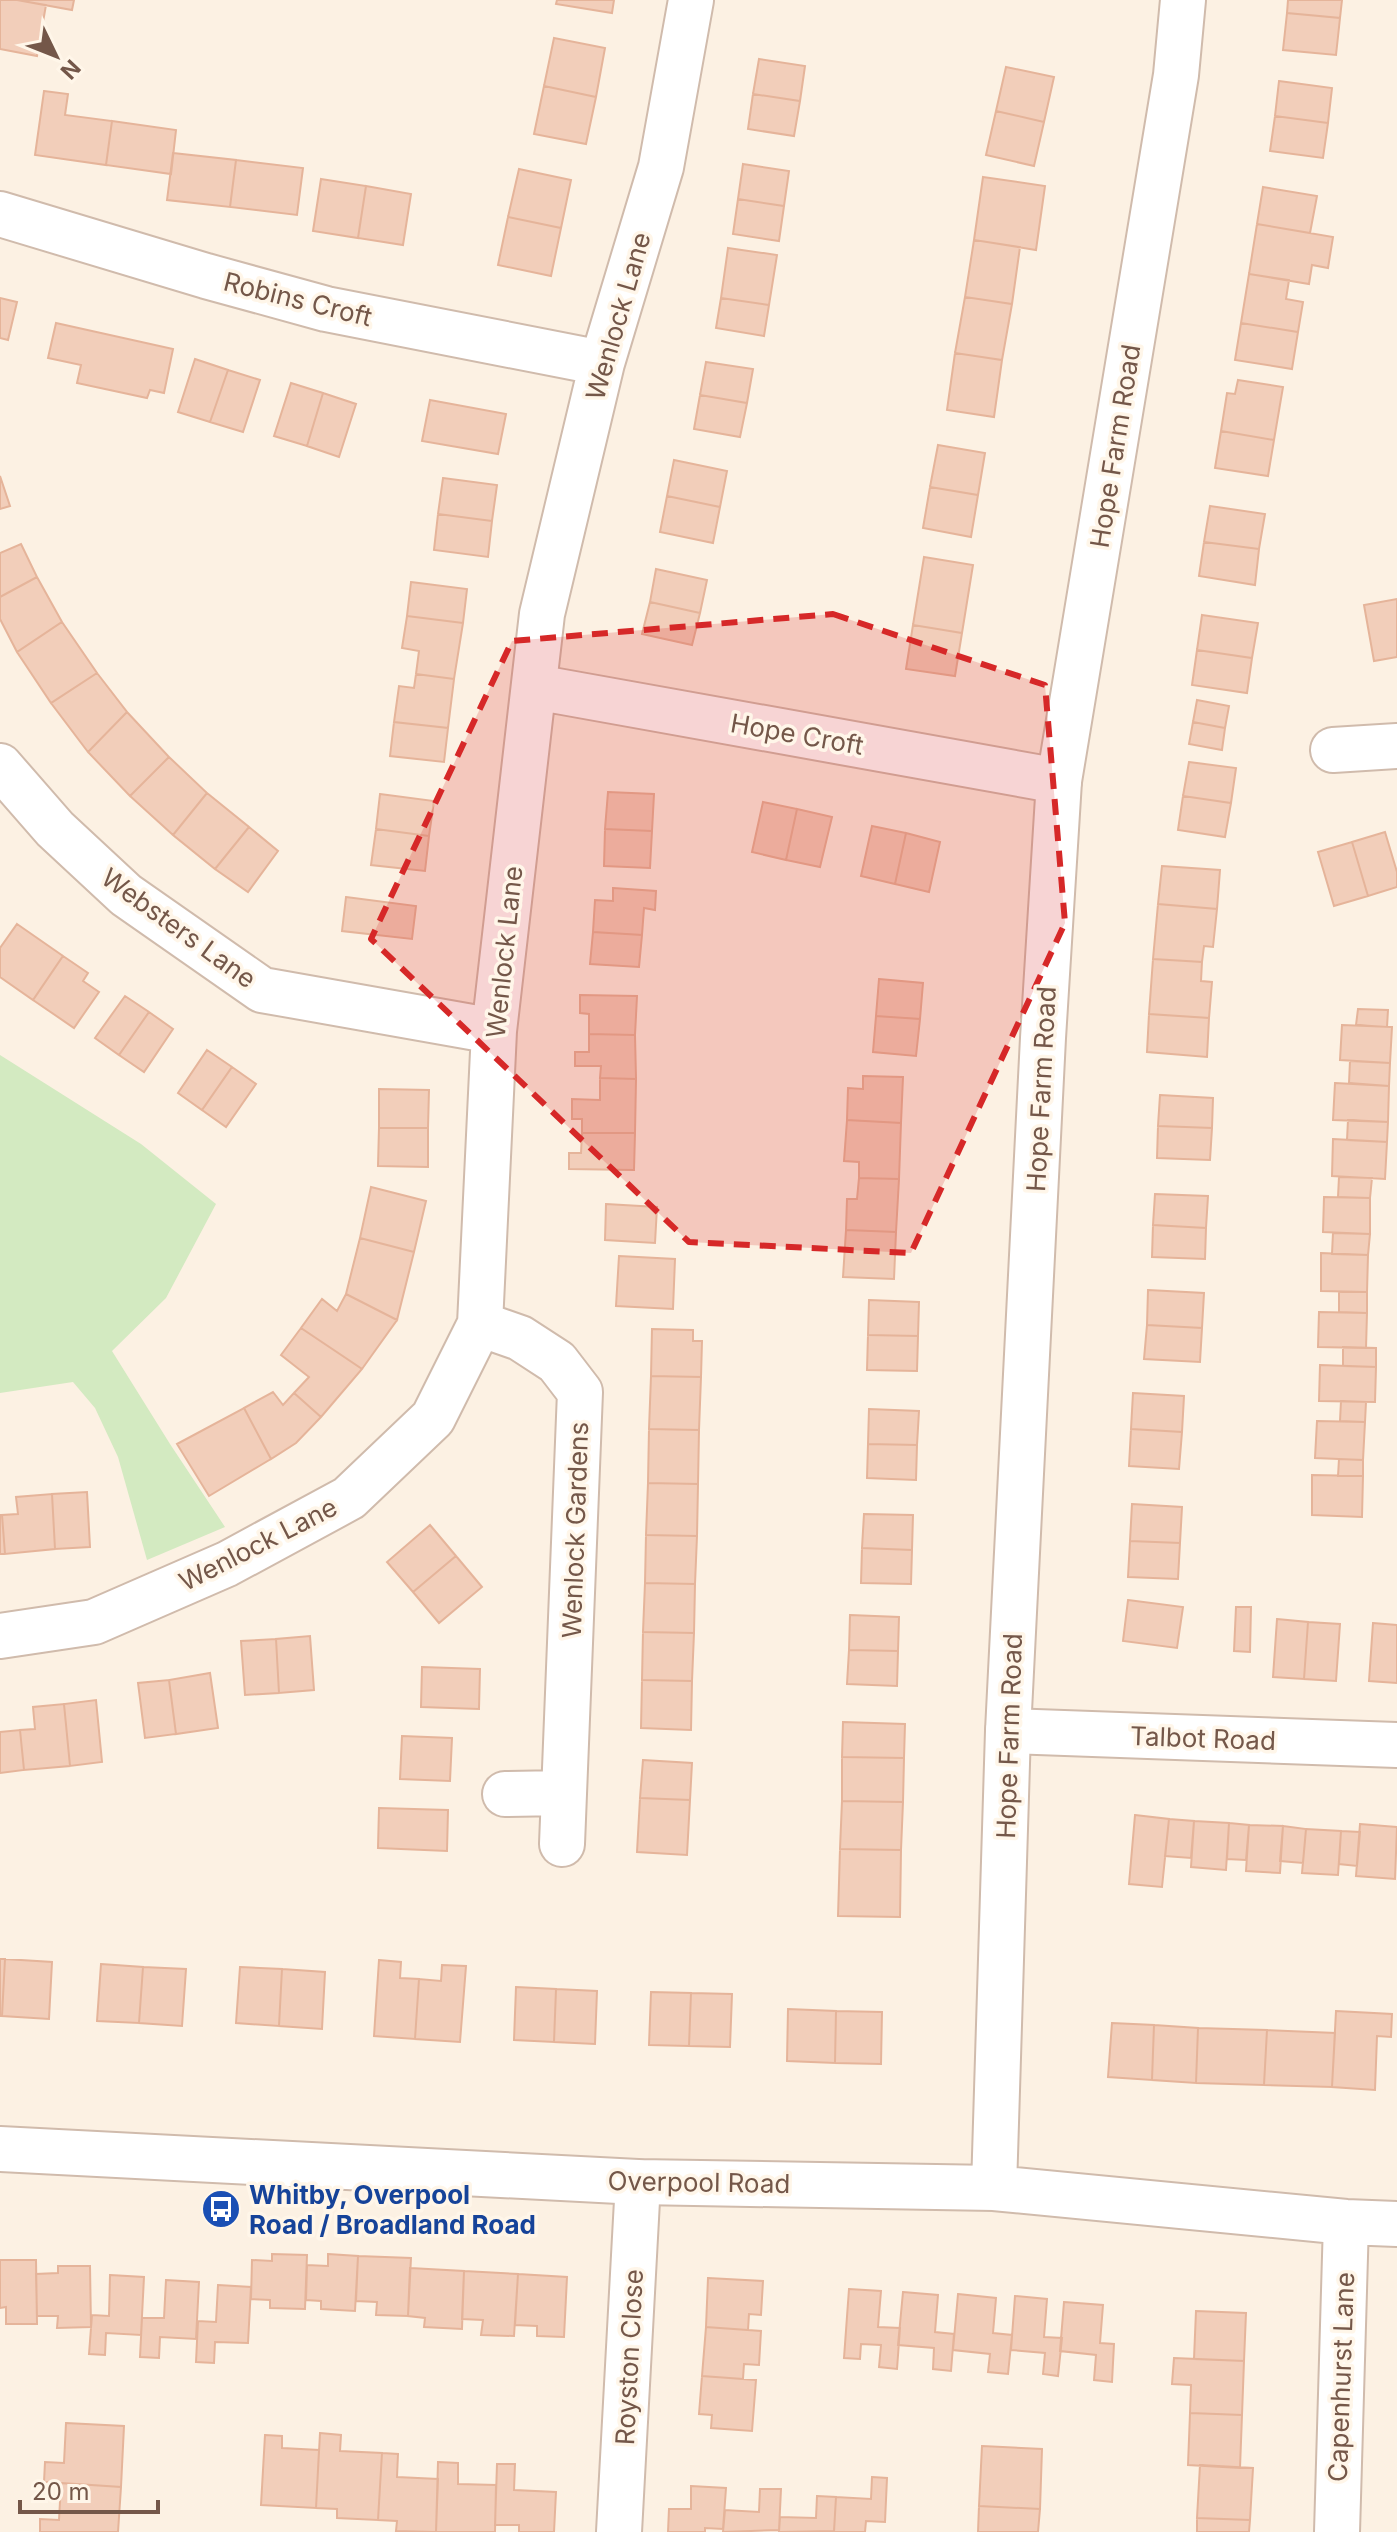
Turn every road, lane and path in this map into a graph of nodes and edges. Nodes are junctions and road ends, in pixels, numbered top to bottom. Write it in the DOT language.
graph roads {
  1 [pos="691,0"];
  2 [pos="1183,0"];
  3 [pos="0,214"];
  4 [pos="602,363"];
  5 [pos="535,687"];
  6 [pos="1397,746"];
  7 [pos="1333,750"];
  8 [pos="0,766"];
  9 [pos="1059,781"];
  10 [pos="494,1031"];
  11 [pos="480,1324"];
  12 [pos="0,1636"];
  13 [pos="1008,1731"];
  14 [pos="1397,1745"];
  15 [pos="563,1793"];
  16 [pos="505,1794"];
  17 [pos="562,1844"];
  18 [pos="0,2149"];
  19 [pos="638,2182"];
  20 [pos="994,2188"];
  21 [pos="1346,2222"];
  22 [pos="1397,2224"];
  23 [pos="619,2532"];
  24 [pos="1337,2532"];
  1 -- 4 [label="street, Wenlock Lane"];
  2 -- 9 [label="street, Hope Farm Road"];
  3 -- 4 [label="street, Robins Croft"];
  4 -- 5 [label="street, Wenlock Lane"];
  5 -- 9 [label="street, Hope Croft"];
  5 -- 10 [label="street, Wenlock Lane"];
  6 -- 7 [label="street"];
  8 -- 10 [label="street, Websters Lane"];
  9 -- 13 [label="street, Hope Farm Road"];
  10 -- 11 [label="street, Wenlock Lane"];
  11 -- 12 [label="street, Wenlock Lane"];
  11 -- 15 [label="street, Wenlock Gardens"];
  13 -- 14 [label="street, Talbot Road"];
  13 -- 20 [label="street, Hope Farm Road"];
  15 -- 16 [label="street"];
  15 -- 17 [label="street, Wenlock Gardens"];
  18 -- 19 [label="street, Overpool Road"];
  19 -- 20 [label="street, Overpool Road"];
  19 -- 23 [label="street, Royston Close"];
  20 -- 21 [label="street, Overpool Road"];
  21 -- 22 [label="street, Overpool Road"];
  21 -- 24 [label="street, Capenhurst Lane"];
}
